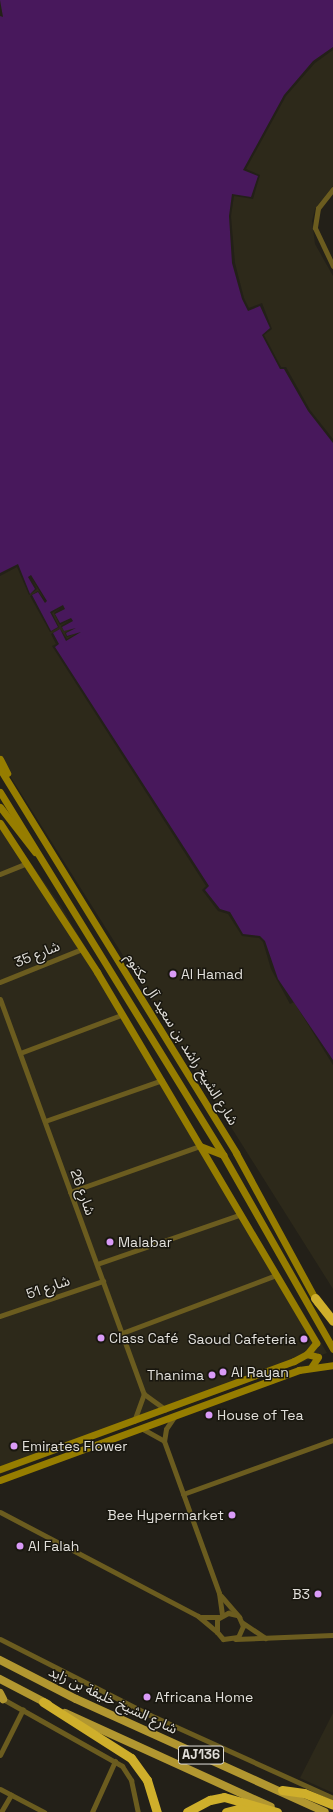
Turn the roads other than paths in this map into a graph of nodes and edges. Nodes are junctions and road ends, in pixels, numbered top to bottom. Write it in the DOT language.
graph roads {
  1 [pos="333,189"];
  2 [pos="333,266"];
  3 [pos="0,759"];
  4 [pos="0,769"];
  5 [pos="0,792"];
  6 [pos="14,792"];
  7 [pos="0,807"];
  8 [pos="1,824"];
  9 [pos="17,832"];
  10 [pos="38,854"];
  11 [pos="27,863"];
  12 [pos="0,874"];
  13 [pos="76,914"];
  14 [pos="70,930"];
  15 [pos="82,949"];
  16 [pos="0,982"];
  17 [pos="0,998"];
  18 [pos="121,1015"];
  19 [pos="20,1053"];
  20 [pos="162,1080"];
  21 [pos="45,1121"];
  22 [pos="200,1146"];
  23 [pos="223,1155"];
  24 [pos="70,1192"];
  25 [pos="241,1214"];
  26 [pos="97,1264"];
  27 [pos="276,1275"];
  28 [pos="291,1278"];
  29 [pos="103,1281"];
  30 [pos="286,1292"];
  31 [pos="315,1298"];
  32 [pos="0,1316"];
  33 [pos="333,1320"];
  34 [pos="333,1328"];
  35 [pos="122,1333"];
  36 [pos="333,1349"];
  37 [pos="307,1354"];
  38 [pos="333,1365"];
  39 [pos="312,1366"];
  40 [pos="144,1394"];
  41 [pos="164,1409"];
  42 [pos="177,1414"];
  43 [pos="134,1421"];
  44 [pos="140,1428"];
  45 [pos="333,1440"];
  46 [pos="164,1441"];
  47 [pos="0,1469"];
  48 [pos="0,1480"];
  49 [pos="183,1494"];
  50 [pos="0,1512"];
  51 [pos="219,1593"];
  52 [pos="237,1615"];
  53 [pos="198,1616"];
  54 [pos="220,1616"];
  55 [pos="242,1623"];
  56 [pos="216,1632"];
  57 [pos="333,1635"];
  58 [pos="265,1638"];
  59 [pos="0,1639"];
  60 [pos="235,1639"];
  61 [pos="0,1660"];
  62 [pos="0,1679"];
  63 [pos="1,1696"];
  64 [pos="43,1702"];
  65 [pos="23,1709"];
  66 [pos="0,1754"];
  67 [pos="115,1761"];
  68 [pos="0,1789"];
  69 [pos="282,1790"];
  70 [pos="11,1795"];
  71 [pos="333,1798"];
  72 [pos="333,1805"];
  73 [pos="1,1812"];
  74 [pos="44,1812"];
  75 [pos="92,1812"];
  76 [pos="138,1812"];
  77 [pos="157,1812"];
  78 [pos="187,1812"];
  79 [pos="226,1812"];
  80 [pos="257,1812"];
  81 [pos="277,1812"];
  82 [pos="281,1812"];
  83 [pos="325,1812"];
  1 -- 2 [label="street"];
  3 -- 6 [label="main road"];
  4 -- 6 [label="main road, شارع الشيخ راشد بن سعيد آل مكتوم"];
  5 -- 10 [label="main road, شارع الشيخ راشد بن سعيد آل مكتوم"];
  6 -- 31 [label="main road, شارع الشيخ راشد بن سعيد آل مكتوم"];
  7 -- 9 [label="main road"];
  8 -- 9 [label="main road"];
  8 -- 11 [label="main road"];
  9 -- 10 [label="main road"];
  10 -- 13 [label="main road, شارع الشيخ راشد بن سعيد آل مكتوم"];
  11 -- 12 [label="street"];
  11 -- 14 [label="main road"];
  13 -- 14 [label="main road"];
  13 -- 23 [label="main road, شارع الشيخ راشد بن سعيد آل مكتوم"];
  14 -- 15 [label="main road"];
  15 -- 16 [label="street, شارع 35"];
  15 -- 18 [label="main road"];
  17 -- 19 [label="street, شارع 26"];
  18 -- 19 [label="street"];
  18 -- 20 [label="main road"];
  19 -- 21 [label="street, شارع 26"];
  20 -- 21 [label="street"];
  20 -- 22 [label="main road"];
  21 -- 24 [label="street, شارع 26"];
  22 -- 23 [label="main road"];
  22 -- 24 [label="street"];
  22 -- 25 [label="main road"];
  23 -- 28 [label="main road, شارع الشيخ راشد بن سعيد آل مكتوم"];
  24 -- 26 [label="street, شارع 26"];
  25 -- 26 [label="street"];
  25 -- 27 [label="main road"];
  26 -- 29 [label="street, شارع 26"];
  27 -- 30 [label="main road"];
  27 -- 35 [label="street"];
  28 -- 30 [label="main road"];
  28 -- 36 [label="main road, شارع الشيخ راشد بن سعيد آل مكتوم"];
  29 -- 32 [label="street, شارع 51"];
  29 -- 35 [label="street, شارع 26"];
  30 -- 37 [label="main road"];
  31 -- 33 [label="highway"];
  31 -- 34 [label="main road, شارع الشيخ راشد بن سعيد آل مكتوم"];
  35 -- 40 [label="street, شارع 26"];
  37 -- 39 [label="main road"];
  37 -- 41 [label="main road"];
  38 -- 39 [label="main road"];
  39 -- 42 [label="main road"];
  40 -- 41 [label="street"];
  40 -- 43 [label="street"];
  41 -- 43 [label="main road"];
  42 -- 44 [label="main road"];
  42 -- 46 [label="street"];
  43 -- 47 [label="main road"];
  44 -- 46 [label="street"];
  44 -- 48 [label="main road"];
  45 -- 49 [label="street"];
  46 -- 49 [label="street"];
  49 -- 51 [label="street"];
  50 -- 53 [label="street"];
  51 -- 52 [label="street"];
  51 -- 54 [label="street"];
  52 -- 54 [label="street"];
  52 -- 55 [label="street"];
  53 -- 54 [label="street"];
  53 -- 56 [label="street"];
  54 -- 56 [label="street"];
  55 -- 58 [label="street"];
  55 -- 60 [label="street"];
  56 -- 60 [label="street"];
  57 -- 58 [label="street"];
  58 -- 60 [label="street"];
  59 -- 71 [label="street"];
  61 -- 69 [label="main road, شارع الشيخ خليفة بن زايد / AJ136"];
  62 -- 64 [label="main road, AJ136"];
  63 -- 65 [label="street"];
  64 -- 77 [label="highway"];
  64 -- 82 [label="main road, AJ136"];
  65 -- 66 [label="street"];
  65 -- 67 [label="street"];
  67 -- 75 [label="street"];
  67 -- 76 [label="street"];
  68 -- 70 [label="street"];
  69 -- 72 [label="highway"];
  69 -- 83 [label="main road, شارع الشيخ خليفة بن زايد / AJ136"];
  70 -- 73 [label="street"];
  70 -- 74 [label="street"];
  78 -- 81 [label="highway"];
  79 -- 80 [label="highway"];
}
